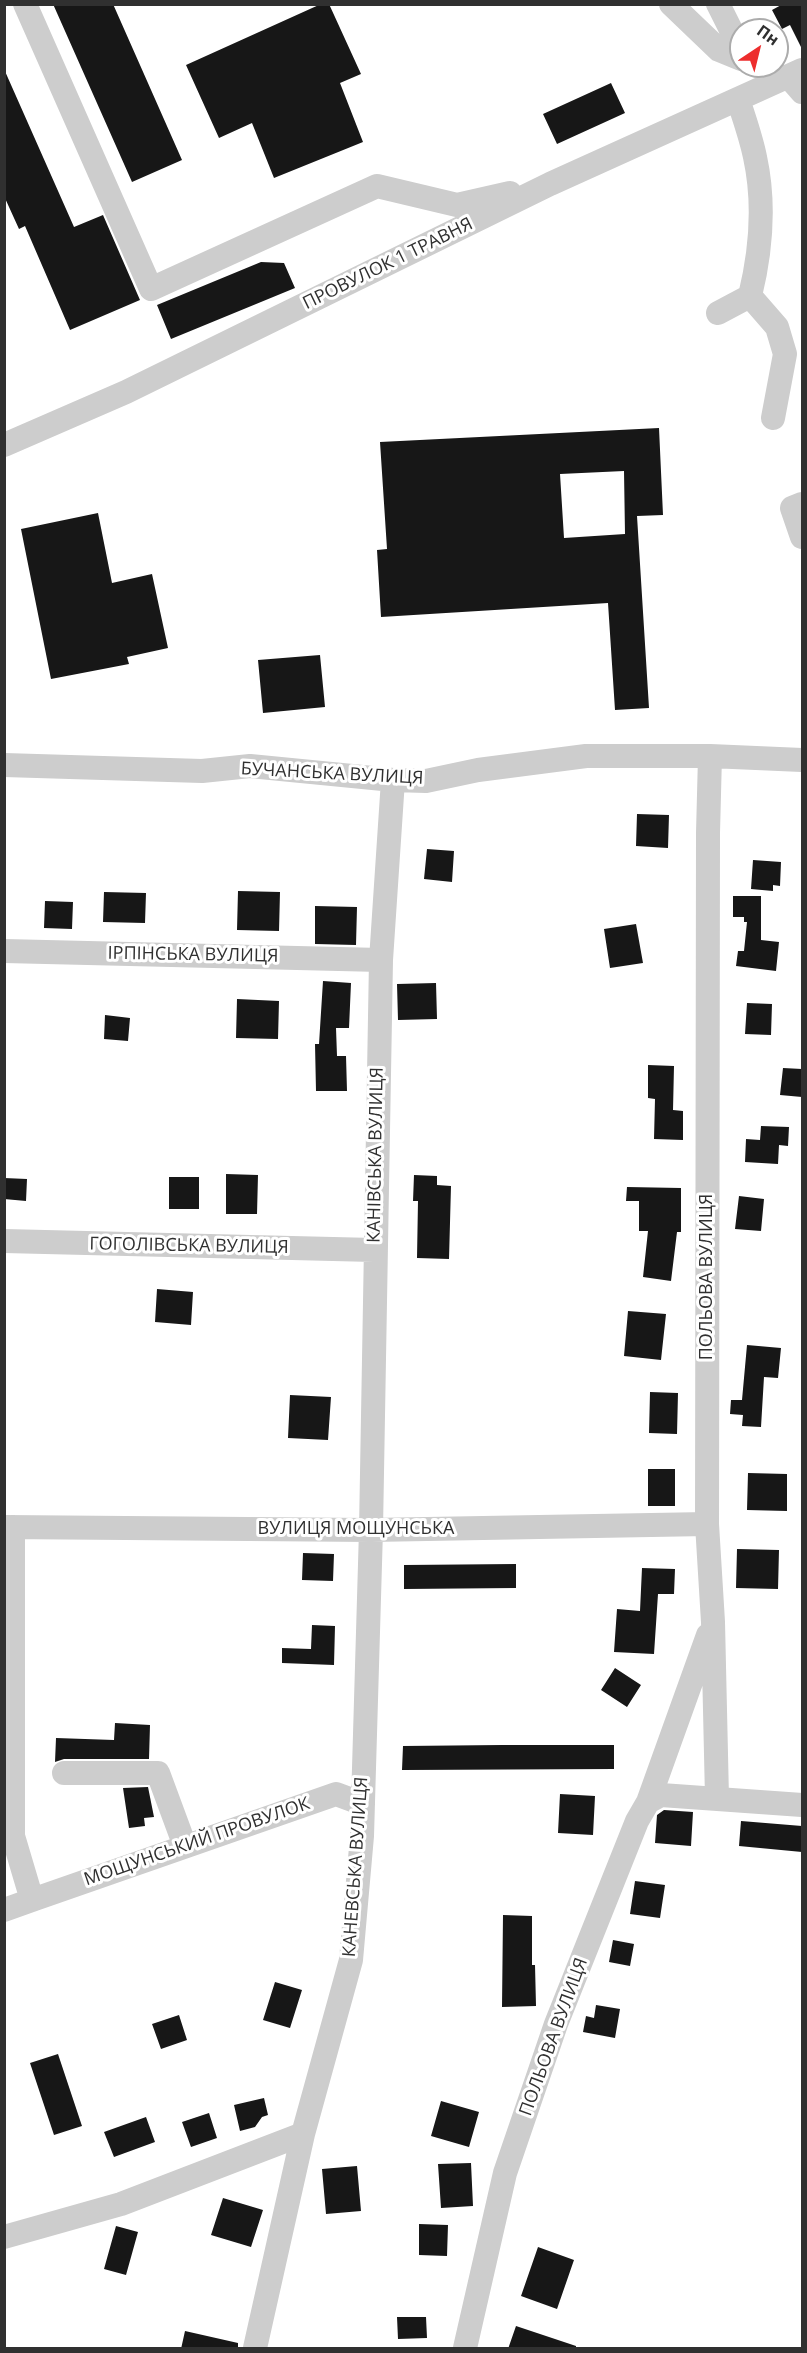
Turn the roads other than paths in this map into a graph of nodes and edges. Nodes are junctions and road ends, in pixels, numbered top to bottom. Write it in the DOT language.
graph roads {
  1 [pos="25,4"];
  2 [pos="671,4"];
  3 [pos="718,4"];
  4 [pos="729,26"];
  5 [pos="729,54"];
  6 [pos="791,80"];
  7 [pos="738,99"];
  8 [pos="550,184"];
  9 [pos="750,296"];
  10 [pos="718,313"];
  11 [pos="773,418"];
  12 [pos="7,440"];
  13 [pos="802,504"];
  14 [pos="802,537"];
  15 [pos="710,756"];
  16 [pos="802,760"];
  17 [pos="4,765"];
  18 [pos="393,780"];
  19 [pos="4,951"];
  20 [pos="381,960"];
  21 [pos="4,1241"];
  22 [pos="374,1250"];
  23 [pos="707,1524"];
  24 [pos="9,1527"];
  25 [pos="371,1530"];
  26 [pos="713,1622"];
  27 [pos="64,1773"];
  28 [pos="717,1798"];
  29 [pos="648,1802"];
  30 [pos="363,1804"];
  31 [pos="802,1805"];
  32 [pos="185,1845"];
  33 [pos="32,1900"];
  34 [pos="4,1910"];
  35 [pos="303,2134"];
  36 [pos="4,2237"];
  37 [pos="255,2349"];
  38 [pos="465,2349"];
  1 -- 8 [label="street"];
  2 -- 5 [label="street"];
  3 -- 4 [label="street"];
  6 -- 7 [label="street, ПРОВУЛОК 1 ТРАВНЯ"];
  7 -- 8 [label="street, ПРОВУЛОК 1 ТРАВНЯ"];
  7 -- 9 [label="street"];
  8 -- 12 [label="street, ПРОВУЛОК 1 ТРАВНЯ"];
  9 -- 10 [label="street"];
  9 -- 11 [label="street"];
  13 -- 14 [label="street"];
  15 -- 16 [label="street, БУЧАНСЬКА ВУЛИЦЯ"];
  15 -- 18 [label="street, БУЧАНСЬКА ВУЛИЦЯ"];
  15 -- 23 [label="street, ПОЛЬОВА ВУЛИЦЯ"];
  17 -- 18 [label="street, БУЧАНСЬКА ВУЛИЦЯ"];
  18 -- 20 [label="street, КАНІВСЬКА ВУЛИЦЯ"];
  19 -- 20 [label="street, ІРПІНСЬКА ВУЛИЦЯ"];
  20 -- 22 [label="street, КАНІВСЬКА ВУЛИЦЯ"];
  21 -- 22 [label="street, ГОГОЛІВСЬКА ВУЛИЦЯ"];
  22 -- 25 [label="street, КАНІВСЬКА ВУЛИЦЯ"];
  23 -- 25 [label="street, ВУЛИЦЯ МОЩУНСЬКА"];
  23 -- 26 [label="street, ПОЛЬОВА ВУЛИЦЯ"];
  24 -- 25 [label="street, ВУЛИЦЯ МОЩУНСЬКА"];
  24 -- 33 [label="street"];
  25 -- 30 [label="street, КАНЕВСЬКА ВУЛИЦЯ"];
  26 -- 28 [label="street, ПОЛЬОВА ВУЛИЦЯ"];
  26 -- 29 [label="street, ПОЛЬОВА ВУЛИЦЯ"];
  27 -- 32 [label="street"];
  28 -- 29 [label="street"];
  28 -- 31 [label="street"];
  29 -- 38 [label="street, ПОЛЬОВА ВУЛИЦЯ"];
  30 -- 32 [label="street, МОЩУНСЬКИЙ ПРОВУЛОК"];
  30 -- 35 [label="street, КАНЕВСЬКА ВУЛИЦЯ"];
  32 -- 33 [label="street, МОЩУНСЬКИЙ ПРОВУЛОК"];
  33 -- 34 [label="street, МОЩУНСЬКИЙ ПРОВУЛОК"];
  35 -- 36 [label="street"];
  35 -- 37 [label="street, КАНЕВСЬКА ВУЛИЦЯ"];
}
